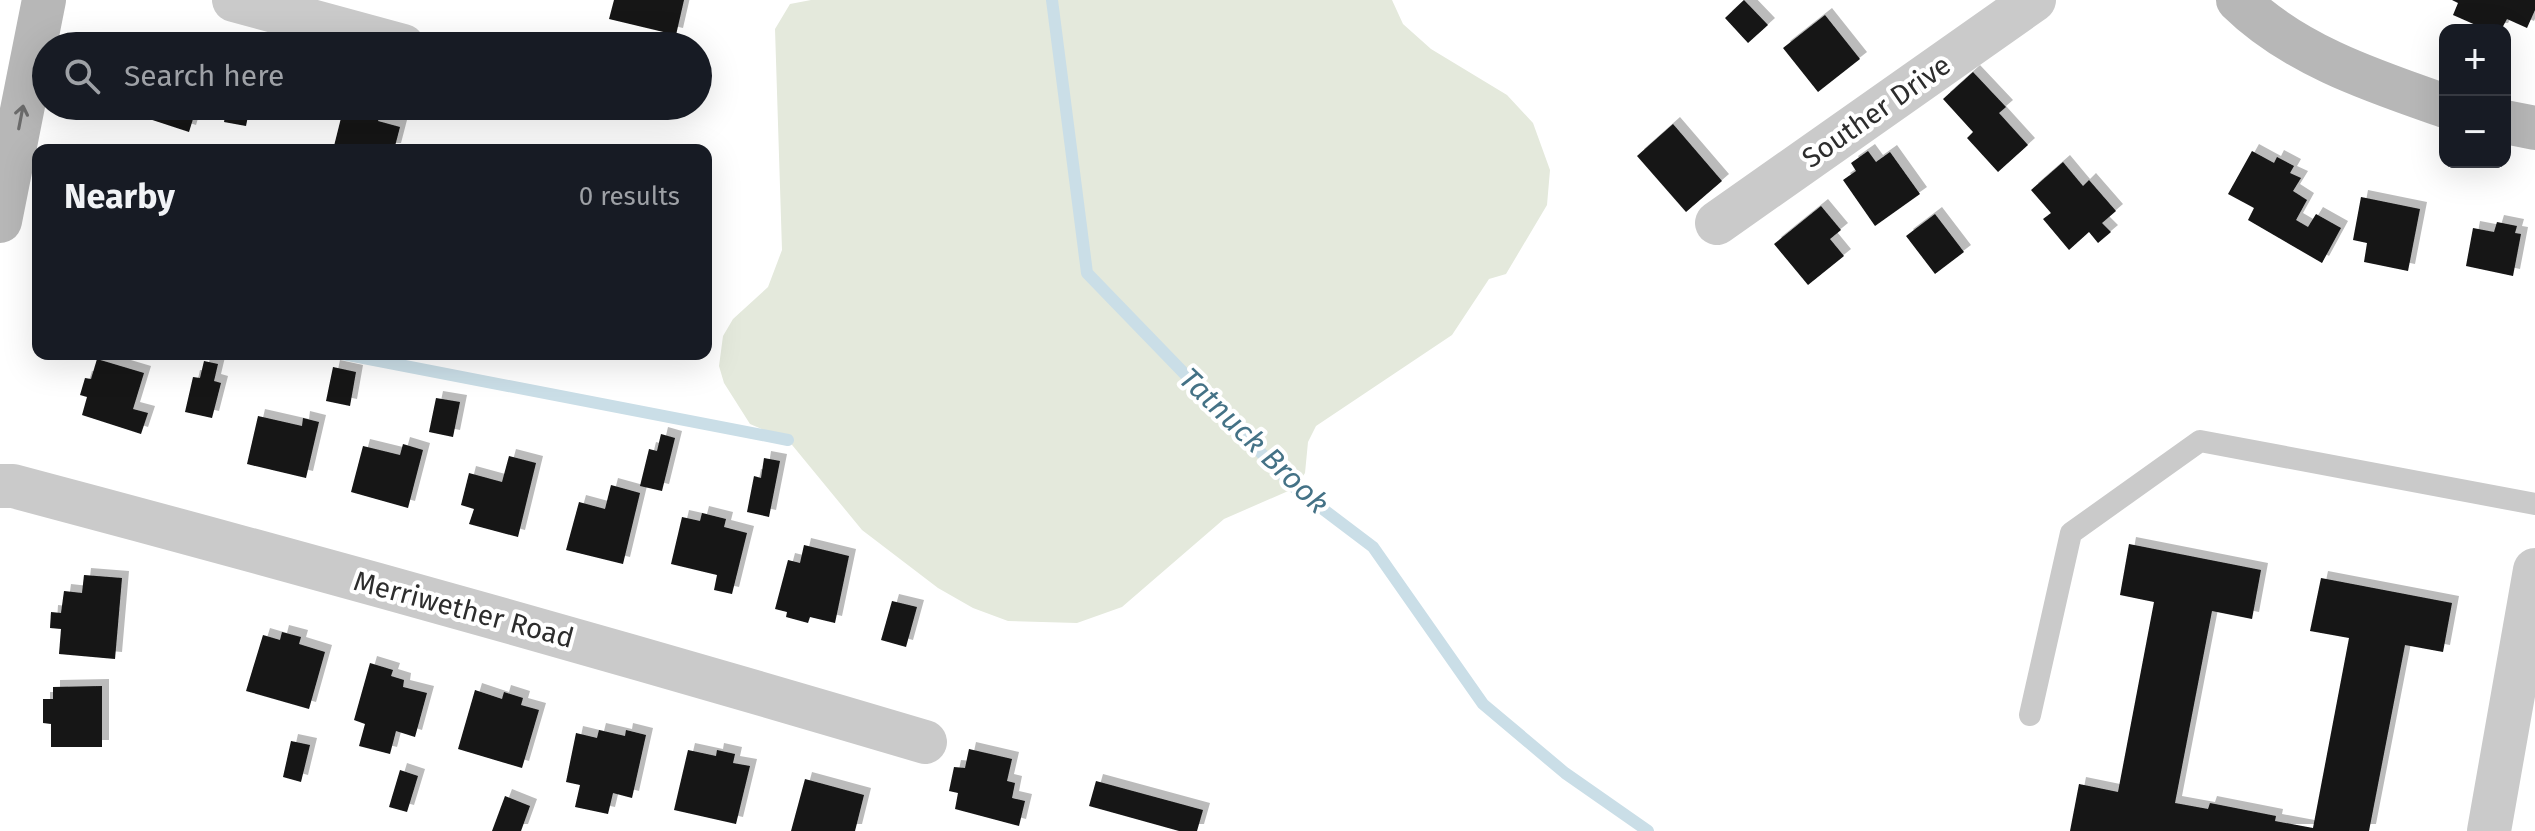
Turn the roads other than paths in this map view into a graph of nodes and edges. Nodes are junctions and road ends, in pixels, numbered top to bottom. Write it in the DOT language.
graph roads {
  1 [pos="44,0"];
  2 [pos="234,0"];
  3 [pos="2034,0"];
  4 [pos="2238,0"];
  5 [pos="38,32"];
  6 [pos="352,32"];
  7 [pos="32,60"];
  8 [pos="2439,104"];
  9 [pos="2511,123"];
  10 [pos="2535,128"];
  11 [pos="0,221"];
  12 [pos="1717,223"];
  13 [pos="0,486"];
  14 [pos="2535,504"];
  15 [pos="2535,570"];
  16 [pos="2030,715"];
  17 [pos="925,742"];
  18 [pos="2489,831"];
  5 -- 1 [label="street, one-way"];
  2 -- 6 [label="street"];
  3 -- 12 [label="street, Souther Drive"];
  4 -- 8 [label="street"];
  11 -- 7 [label="street, one-way"];
  9 -- 10 [label="street"];
  13 -- 17 [label="street, Merriwether Road"];
  14 -- 16 [label="lane"];
  15 -- 18 [label="street"];
}
